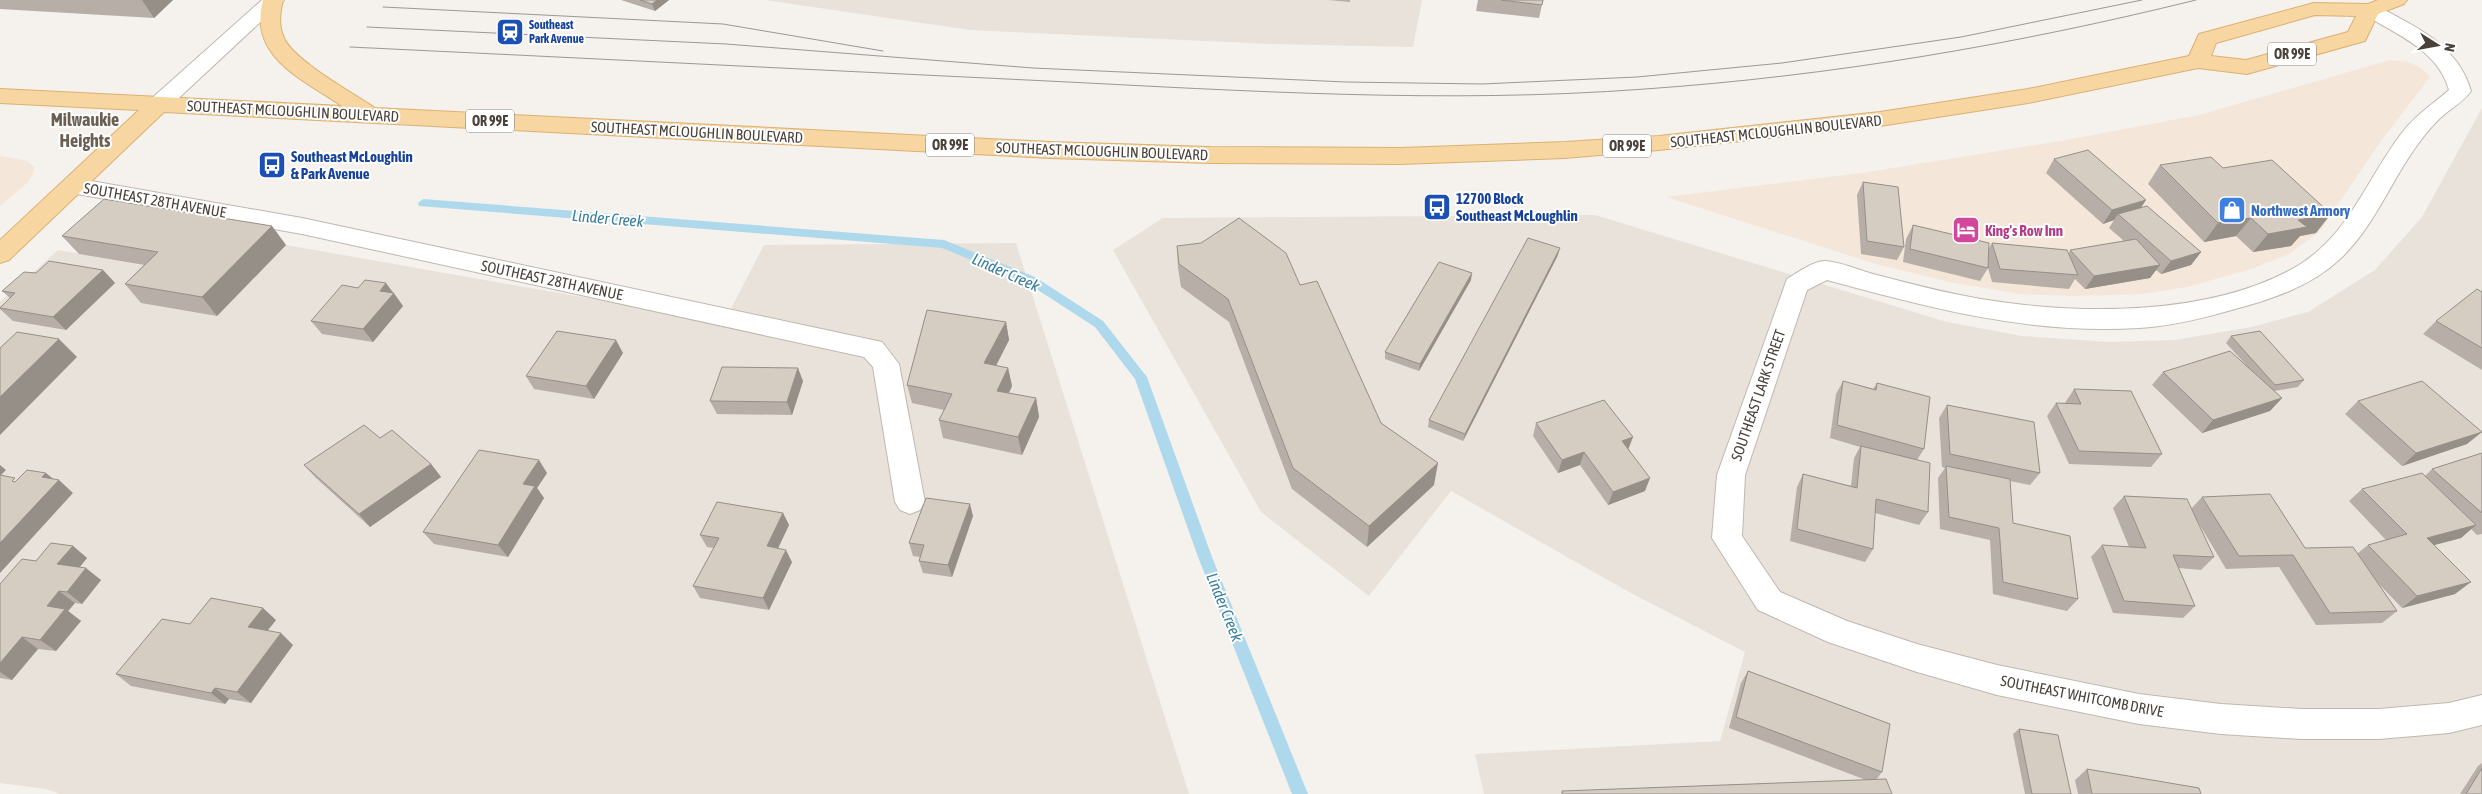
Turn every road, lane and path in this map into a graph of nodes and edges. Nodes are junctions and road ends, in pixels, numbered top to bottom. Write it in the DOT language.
graph roads {
  1 [pos="273,0"];
  2 [pos="2397,0"];
  3 [pos="2370,10"];
  4 [pos="2198,61"];
  5 [pos="0,96"];
  6 [pos="159,104"];
  7 [pos="368,114"];
  8 [pos="74,186"];
  9 [pos="0,254"];
  10 [pos="910,502"];
  11 [pos="1727,538"];
  12 [pos="2482,710"];
  1 -- 6 [label="street"];
  1 -- 7 [label="main road"];
  2 -- 3 [label="main road, OR 99E"];
  3 -- 4 [label="main road, OR 99E"];
  3 -- 4 [label="main road, SOUTHEAST MCLOUGHLIN BOULEVARD / OR 99E"];
  3 -- 11 [label="street, SOUTHEAST LARK STREET"];
  4 -- 7 [label="main road, SOUTHEAST MCLOUGHLIN BOULEVARD / OR 99E"];
  5 -- 6 [label="main road, SOUTHEAST MCLOUGHLIN BOULEVARD / OR 99E"];
  6 -- 7 [label="main road, SOUTHEAST MCLOUGHLIN BOULEVARD / OR 99E"];
  6 -- 8 [label="main road"];
  8 -- 9 [label="main road"];
  8 -- 10 [label="street, SOUTHEAST 28TH AVENUE"];
  11 -- 12 [label="street, SOUTHEAST WHITCOMB DRIVE"];
}
